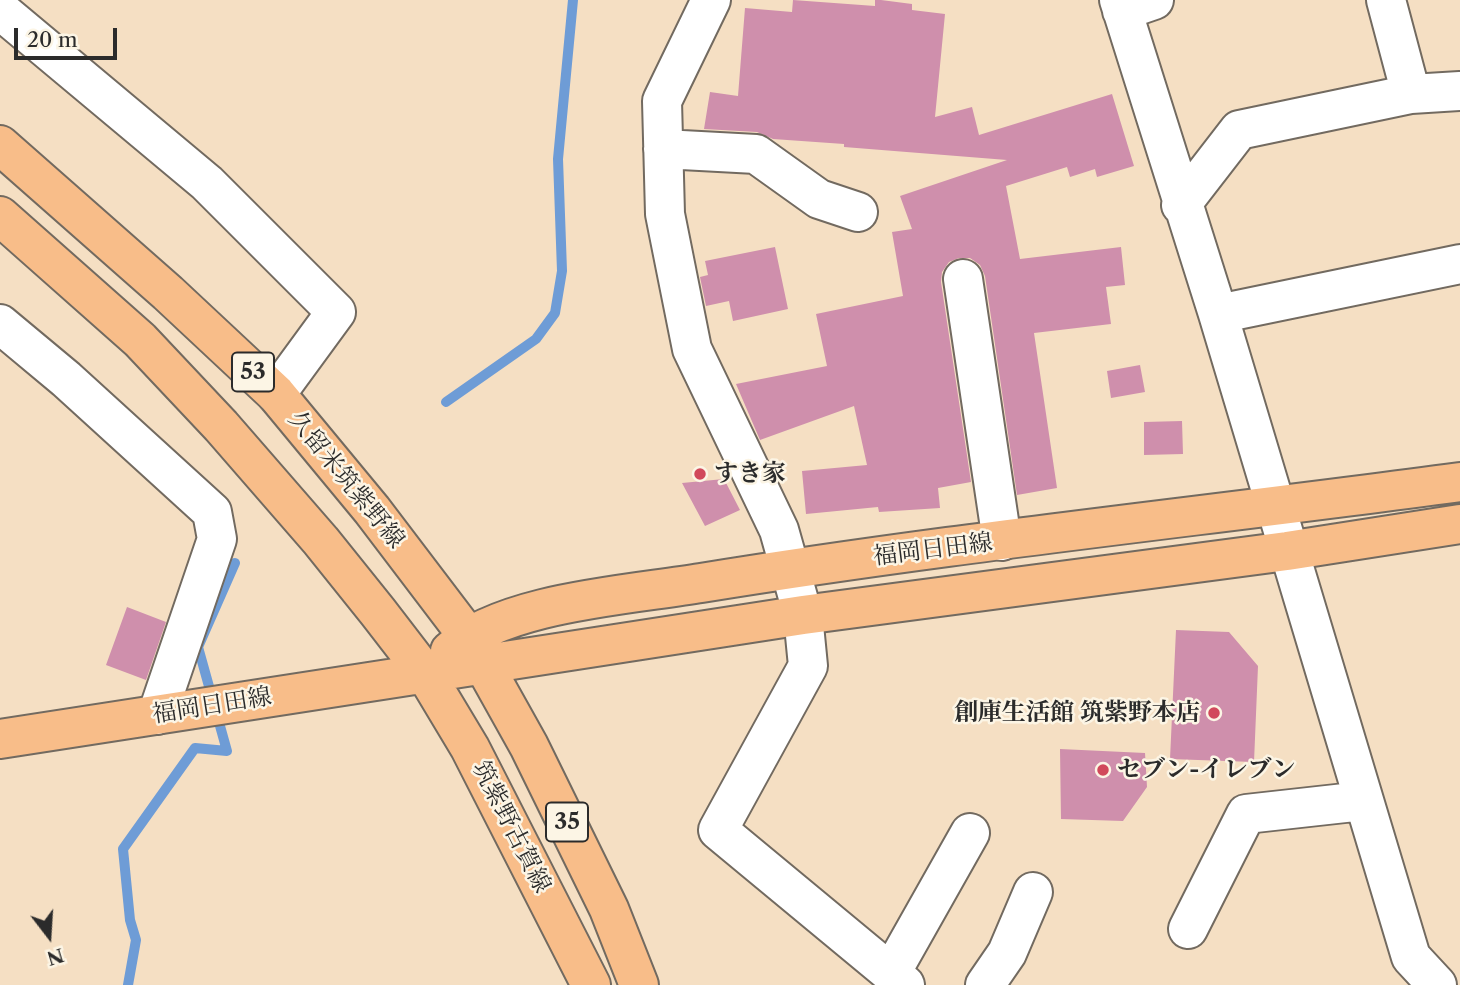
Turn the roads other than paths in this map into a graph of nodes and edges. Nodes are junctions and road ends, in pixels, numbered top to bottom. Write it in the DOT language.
graph roads {
  1 [pos="711,0"];
  2 [pos="1385,0"];
  3 [pos="1132,4"];
  4 [pos="0,10"];
  5 [pos="1460,92"];
  6 [pos="1411,94"];
  7 [pos="0,145"];
  8 [pos="663,149"];
  9 [pos="1181,205"];
  10 [pos="858,212"];
  11 [pos="0,215"];
  12 [pos="1460,264"];
  13 [pos="963,279"];
  14 [pos="1218,314"];
  15 [pos="0,324"];
  16 [pos="276,394"];
  17 [pos="1460,482"];
  18 [pos="1274,507"];
  19 [pos="1460,524"];
  20 [pos="1002,541"];
  21 [pos="1287,551"];
  22 [pos="790,568"];
  23 [pos="803,615"];
  24 [pos="476,650"];
  25 [pos="425,673"];
  26 [pos="157,715"];
  27 [pos="0,739"];
  28 [pos="1363,801"];
  29 [pos="970,832"];
  30 [pos="1033,892"];
  31 [pos="1188,929"];
  32 [pos="898,979"];
  33 [pos="1422,979"];
  34 [pos="591,985"];
  35 [pos="639,985"];
  36 [pos="985,985"];
  1 -- 8 [label="street"];
  2 -- 6 [label="street"];
  3 -- 9 [label="street"];
  4 -- 16 [label="street"];
  5 -- 6 [label="street"];
  6 -- 9 [label="street"];
  7 -- 16 [label="main road, 久留米筑紫野線 / 53"];
  8 -- 10 [label="street"];
  8 -- 22 [label="street"];
  9 -- 14 [label="street"];
  11 -- 25 [label="main road, 53"];
  12 -- 14 [label="street"];
  13 -- 20 [label="street"];
  14 -- 18 [label="street"];
  15 -- 26 [label="street"];
  16 -- 24 [label="main road, 久留米筑紫野線 / 53"];
  17 -- 18 [label="main road, 福岡日田線"];
  18 -- 20 [label="main road, 福岡日田線"];
  18 -- 21 [label="street"];
  19 -- 21 [label="main road, 福岡日田線"];
  20 -- 22 [label="main road, 福岡日田線"];
  21 -- 23 [label="main road, 福岡日田線"];
  21 -- 28 [label="street"];
  22 -- 23 [label="street"];
  22 -- 24 [label="main road, 福岡日田線"];
  23 -- 24 [label="main road, 福岡日田線"];
  23 -- 32 [label="street"];
  24 -- 25 [label="main road, 福岡日田線"];
  24 -- 35 [label="main road, 筑紫野古賀線 / 35"];
  25 -- 26 [label="main road, 福岡日田線"];
  25 -- 34 [label="main road, 筑紫野古賀線 / 35"];
  26 -- 27 [label="main road, 福岡日田線"];
  28 -- 31 [label="street"];
  28 -- 33 [label="street"];
  29 -- 32 [label="street"];
  30 -- 36 [label="street"];
}
